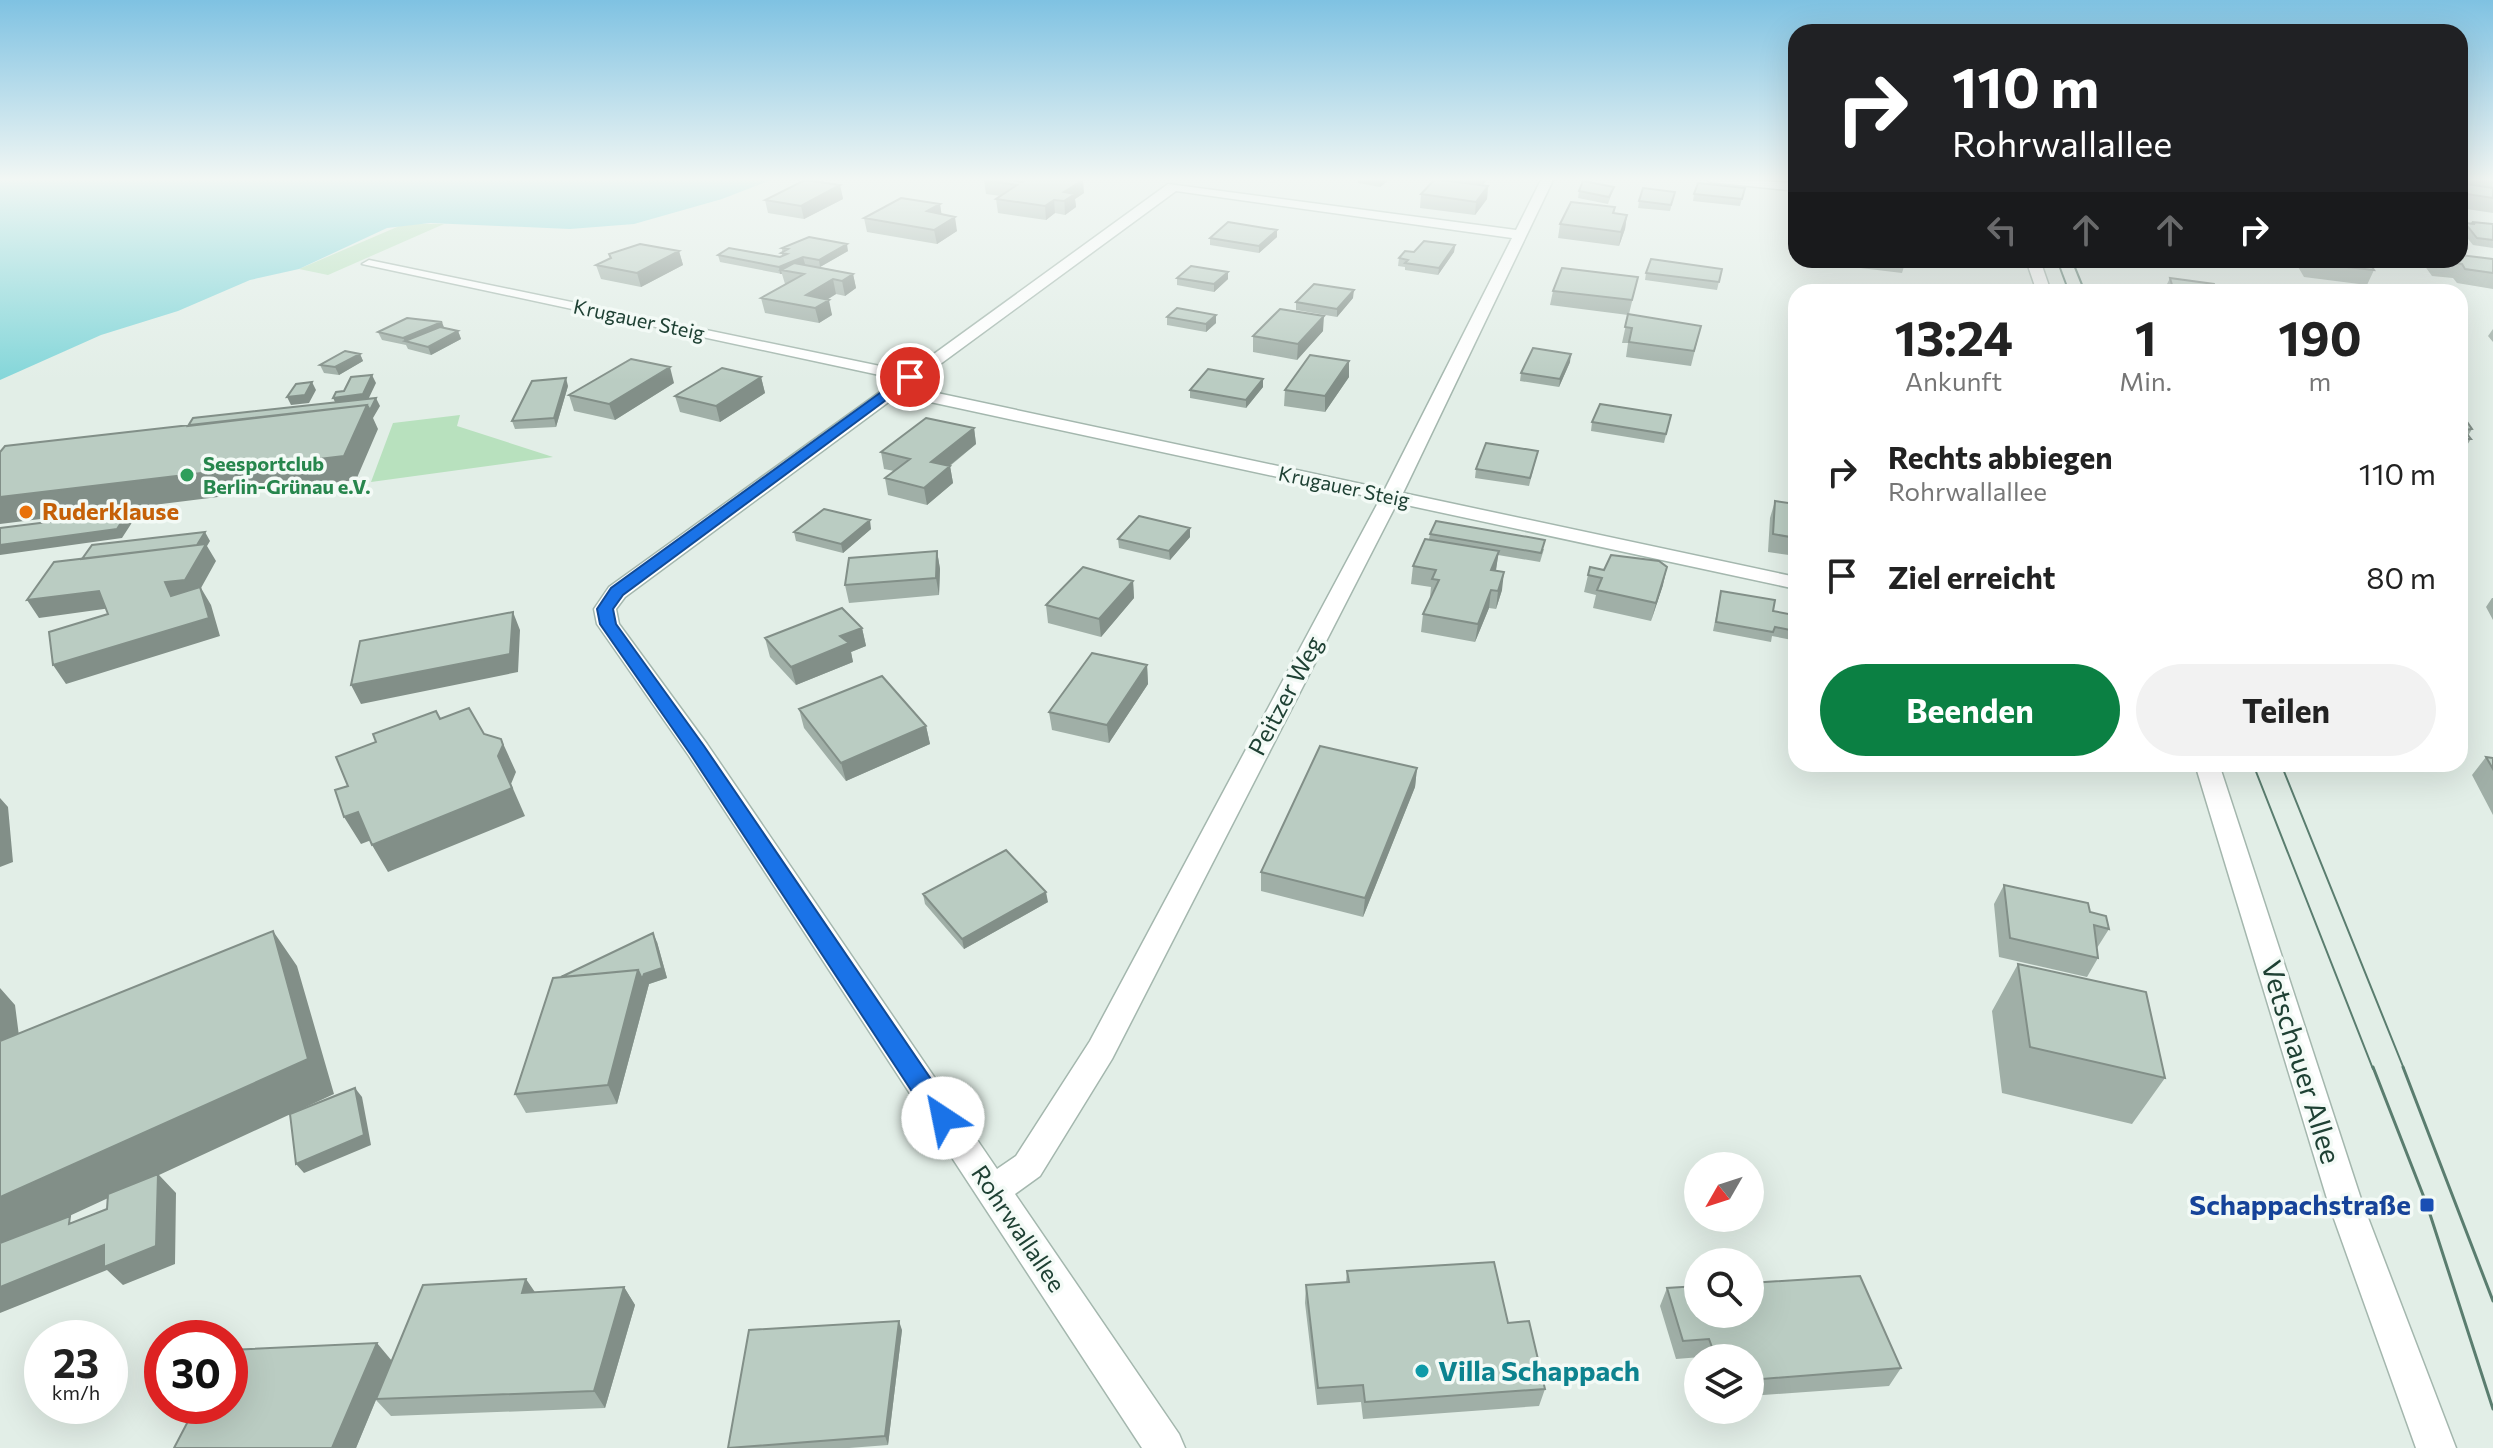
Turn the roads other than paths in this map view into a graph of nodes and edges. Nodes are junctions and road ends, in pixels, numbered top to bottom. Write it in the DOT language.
graph roads {
  1 [pos="1086,246"];
  2 [pos="1516,246"];
  3 [pos="369,264"];
  4 [pos="910,377"];
  5 [pos="893,389"];
  6 [pos="1391,497"];
  7 [pos="1788,581"];
  8 [pos="2210,772"];
  9 [pos="992,1191"];
  10 [pos="1165,1448"];
  11 [pos="2436,1448"];
  1 -- 4 [label="street, Rohrwallallee"];
  2 -- 6 [label="street, Peitzer Weg"];
  3 -- 4 [label="street, Krugauer Steig"];
  4 -- 5 [label="street, Rohrwallallee"];
  5 -- 6 [label="street, Krugauer Steig"];
  5 -- 9 [label="street, Rohrwallallee"];
  6 -- 7 [label="street, Krugauer Steig"];
  6 -- 9 [label="street, Peitzer Weg"];
  8 -- 11 [label="street, Vetschauer Allee"];
  9 -- 10 [label="street, Rohrwallallee"];
}
